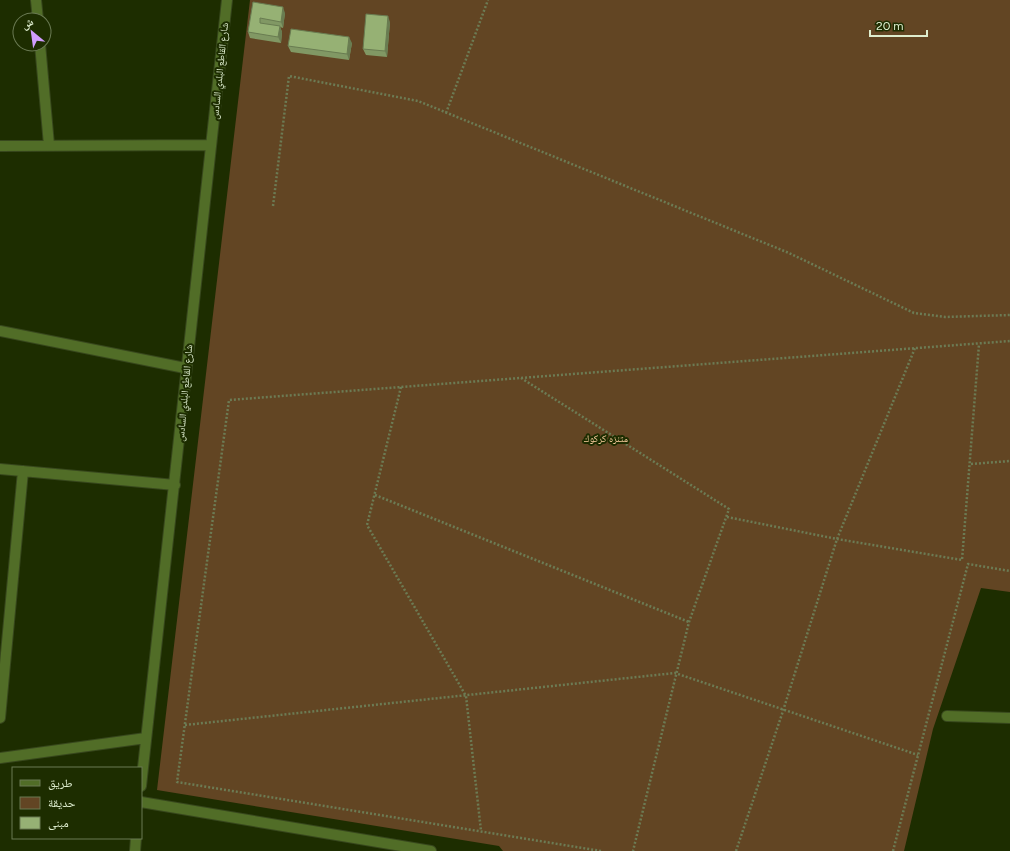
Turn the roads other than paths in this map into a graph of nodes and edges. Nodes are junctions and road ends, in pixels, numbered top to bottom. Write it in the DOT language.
graph roads {
  1 [pos="36,0"];
  2 [pos="226,0"];
  3 [pos="37,12"];
  4 [pos="41,52"];
  5 [pos="49,145"];
  6 [pos="211,145"];
  7 [pos="0,146"];
  8 [pos="0,331"];
  9 [pos="185,368"];
  10 [pos="0,469"];
  11 [pos="23,471"];
  12 [pos="175,485"];
  13 [pos="947,716"];
  14 [pos="0,718"];
  15 [pos="1010,718"];
  16 [pos="146,738"];
  17 [pos="0,758"];
  18 [pos="142,776"];
  19 [pos="142,802"];
  20 [pos="136,839"];
  21 [pos="393,848"];
  22 [pos="134,851"];
  23 [pos="431,851"];
  1 -- 3 [label="street"];
  2 -- 6 [label="street, شارع القاطع البلدي السادس"];
  4 -- 5 [label="street"];
  5 -- 6 [label="street"];
  5 -- 7 [label="street"];
  6 -- 9 [label="street, شارع القاطع البلدي السادس"];
  8 -- 9 [label="street"];
  9 -- 12 [label="street, شارع القاطع البلدي السادس"];
  10 -- 11 [label="street"];
  11 -- 12 [label="street"];
  11 -- 14 [label="street"];
  12 -- 16 [label="street, شارع القاطع البلدي السادس"];
  13 -- 15 [label="street"];
  16 -- 17 [label="street"];
  16 -- 18 [label="street, شارع القاطع البلدي السادس"];
  19 -- 21 [label="street"];
  20 -- 22 [label="street"];
  21 -- 23 [label="street"];
}
